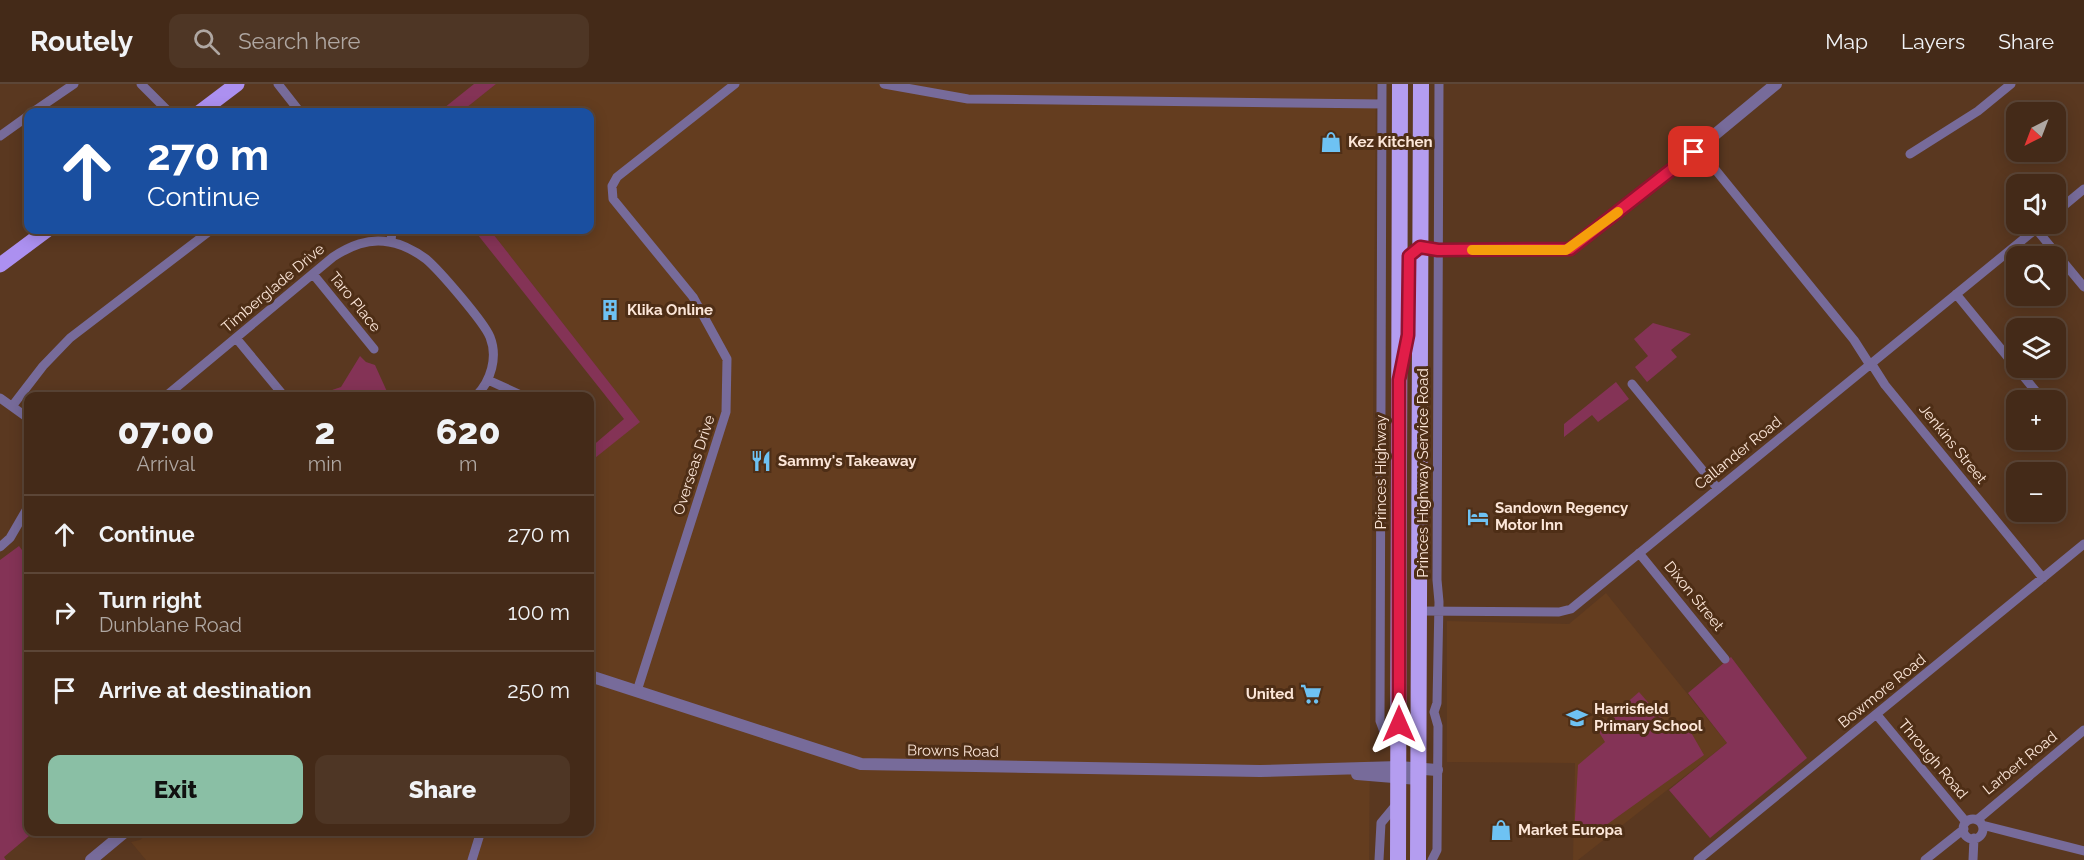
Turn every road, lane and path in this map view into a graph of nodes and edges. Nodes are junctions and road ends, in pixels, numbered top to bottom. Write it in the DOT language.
graph roads {
  1 [pos="74,84"];
  2 [pos="141,84"];
  3 [pos="237,84"];
  4 [pos="278,84"];
  5 [pos="735,84"];
  6 [pos="884,84"];
  7 [pos="1382,84"];
  8 [pos="1400,84"];
  9 [pos="1421,84"];
  10 [pos="1439,84"];
  11 [pos="1776,84"];
  12 [pos="2012,84"];
  13 [pos="151,96"];
  14 [pos="1382,104"];
  15 [pos="39,108"];
  16 [pos="159,108"];
  17 [pos="164,108"];
  18 [pos="205,108"];
  19 [pos="297,108"];
  20 [pos="24,119"];
  21 [pos="0,136"];
  22 [pos="1699,150"];
  23 [pos="1910,154"];
  24 [pos="2084,189"];
  25 [pos="2066,204"];
  26 [pos="42,234"];
  27 [pos="206,234"];
  28 [pos="392,234"];
  29 [pos="2029,234"];
  30 [pos="2045,234"];
  31 [pos="391,242"];
  32 [pos="1420,247"];
  33 [pos="1438,250"];
  34 [pos="0,265"];
  35 [pos="1420,268"];
  36 [pos="313,274"];
  37 [pos="2084,287"];
  38 [pos="1956,294"];
  39 [pos="236,338"];
  40 [pos="374,349"];
  41 [pos="1870,364"];
  42 [pos="488,380"];
  43 [pos="1399,380"];
  44 [pos="1632,384"];
  45 [pos="2035,390"];
  46 [pos="171,392"];
  47 [pos="281,392"];
  48 [pos="479,392"];
  49 [pos="514,392"];
  50 [pos="0,398"];
  51 [pos="13,405"];
  52 [pos="24,415"];
  53 [pos="1718,489"];
  54 [pos="24,514"];
  55 [pos="2084,544"];
  56 [pos="0,547"];
  57 [pos="1639,553"];
  58 [pos="2043,578"];
  59 [pos="1419,611"];
  60 [pos="1439,612"];
  61 [pos="1725,659"];
  62 [pos="594,677"];
  63 [pos="637,691"];
  64 [pos="1877,715"];
  65 [pos="2084,730"];
  66 [pos="1399,747"];
  67 [pos="1437,770"];
  68 [pos="1400,773"];
  69 [pos="1418,773"];
  70 [pos="1399,803"];
  71 [pos="1979,822"];
  72 [pos="1965,826"];
  73 [pos="120,836"];
  74 [pos="479,836"];
  75 [pos="1974,838"];
  76 [pos="2084,851"];
  77 [pos="91,860"];
  78 [pos="472,860"];
  79 [pos="1379,860"];
  80 [pos="1398,860"];
  81 [pos="1418,860"];
  82 [pos="1432,860"];
  83 [pos="1698,860"];
  84 [pos="1925,860"];
  85 [pos="1973,860"];
  1 -- 15 [label="street"];
  2 -- 13 [label="street"];
  3 -- 18 [label="main road"];
  4 -- 19 [label="street"];
  5 -- 63 [label="street, Overseas Drive"];
  6 -- 14 [label="street"];
  7 -- 14 [label="street"];
  8 -- 43 [label="highway, Princes Highway"];
  9 -- 32 [label="highway"];
  10 -- 33 [label="street, Princes Highway Service Road"];
  11 -- 22 [label="street"];
  12 -- 23 [label="street"];
  13 -- 16 [label="street"];
  13 -- 17 [label="street"];
  14 -- 66 [label="street"];
  20 -- 21 [label="street"];
  22 -- 33 [label="street"];
  22 -- 41 [label="street, Jenkins Street"];
  24 -- 25 [label="street"];
  26 -- 34 [label="main road"];
  27 -- 51 [label="street"];
  28 -- 31 [label="street"];
  29 -- 38 [label="street, Callander Road"];
  30 -- 37 [label="street"];
  31 -- 36 [label="street, Timberglade Drive"];
  31 -- 42 [label="street, Timberglade Drive"];
  32 -- 33 [label="street"];
  32 -- 35 [label="highway"];
  32 -- 43 [label="highway"];
  33 -- 35 [label="street"];
  33 -- 60 [label="street, Princes Highway Service Road"];
  35 -- 59 [label="highway"];
  36 -- 39 [label="street, Timberglade Drive"];
  36 -- 40 [label="street, Taro Place"];
  38 -- 41 [label="street, Callander Road"];
  38 -- 45 [label="street"];
  39 -- 46 [label="street, Timberglade Drive"];
  39 -- 47 [label="street"];
  41 -- 53 [label="street, Callander Road"];
  41 -- 58 [label="street, Jenkins Street"];
  42 -- 48 [label="street, Timberglade Drive"];
  42 -- 49 [label="street"];
  43 -- 66 [label="highway, Princes Highway"];
  44 -- 53 [label="street"];
  50 -- 51 [label="street"];
  51 -- 52 [label="street"];
  53 -- 57 [label="street, Callander Road"];
  54 -- 56 [label="street"];
  55 -- 58 [label="street, Bowmore Road"];
  57 -- 60 [label="street, Callander Road"];
  57 -- 61 [label="street, Dixon Street"];
  58 -- 64 [label="street, Bowmore Road"];
  59 -- 60 [label="street, Callander Road"];
  59 -- 69 [label="highway"];
  60 -- 67 [label="street, Princes Highway Service Road"];
  62 -- 63 [label="street, Browns Road"];
  63 -- 68 [label="street, Browns Road"];
  64 -- 72 [label="street, Through Road"];
  64 -- 83 [label="street, Bowmore Road"];
  65 -- 71 [label="street, Larbert Road"];
  66 -- 68 [label="highway, Princes Highway"];
  67 -- 69 [label="street, Browns Road"];
  67 -- 82 [label="street, Princes Highway Service Road"];
  68 -- 69 [label="street, Browns Road"];
  68 -- 70 [label="highway, Princes Highway"];
  69 -- 81 [label="highway"];
  70 -- 79 [label="street"];
  70 -- 80 [label="highway, Princes Highway"];
  71 -- 72 [label="street"];
  71 -- 75 [label="street"];
  71 -- 76 [label="street"];
  72 -- 75 [label="street, Through Road"];
  72 -- 84 [label="street"];
  73 -- 77 [label="street"];
  74 -- 78 [label="street"];
  75 -- 85 [label="street"];
}
